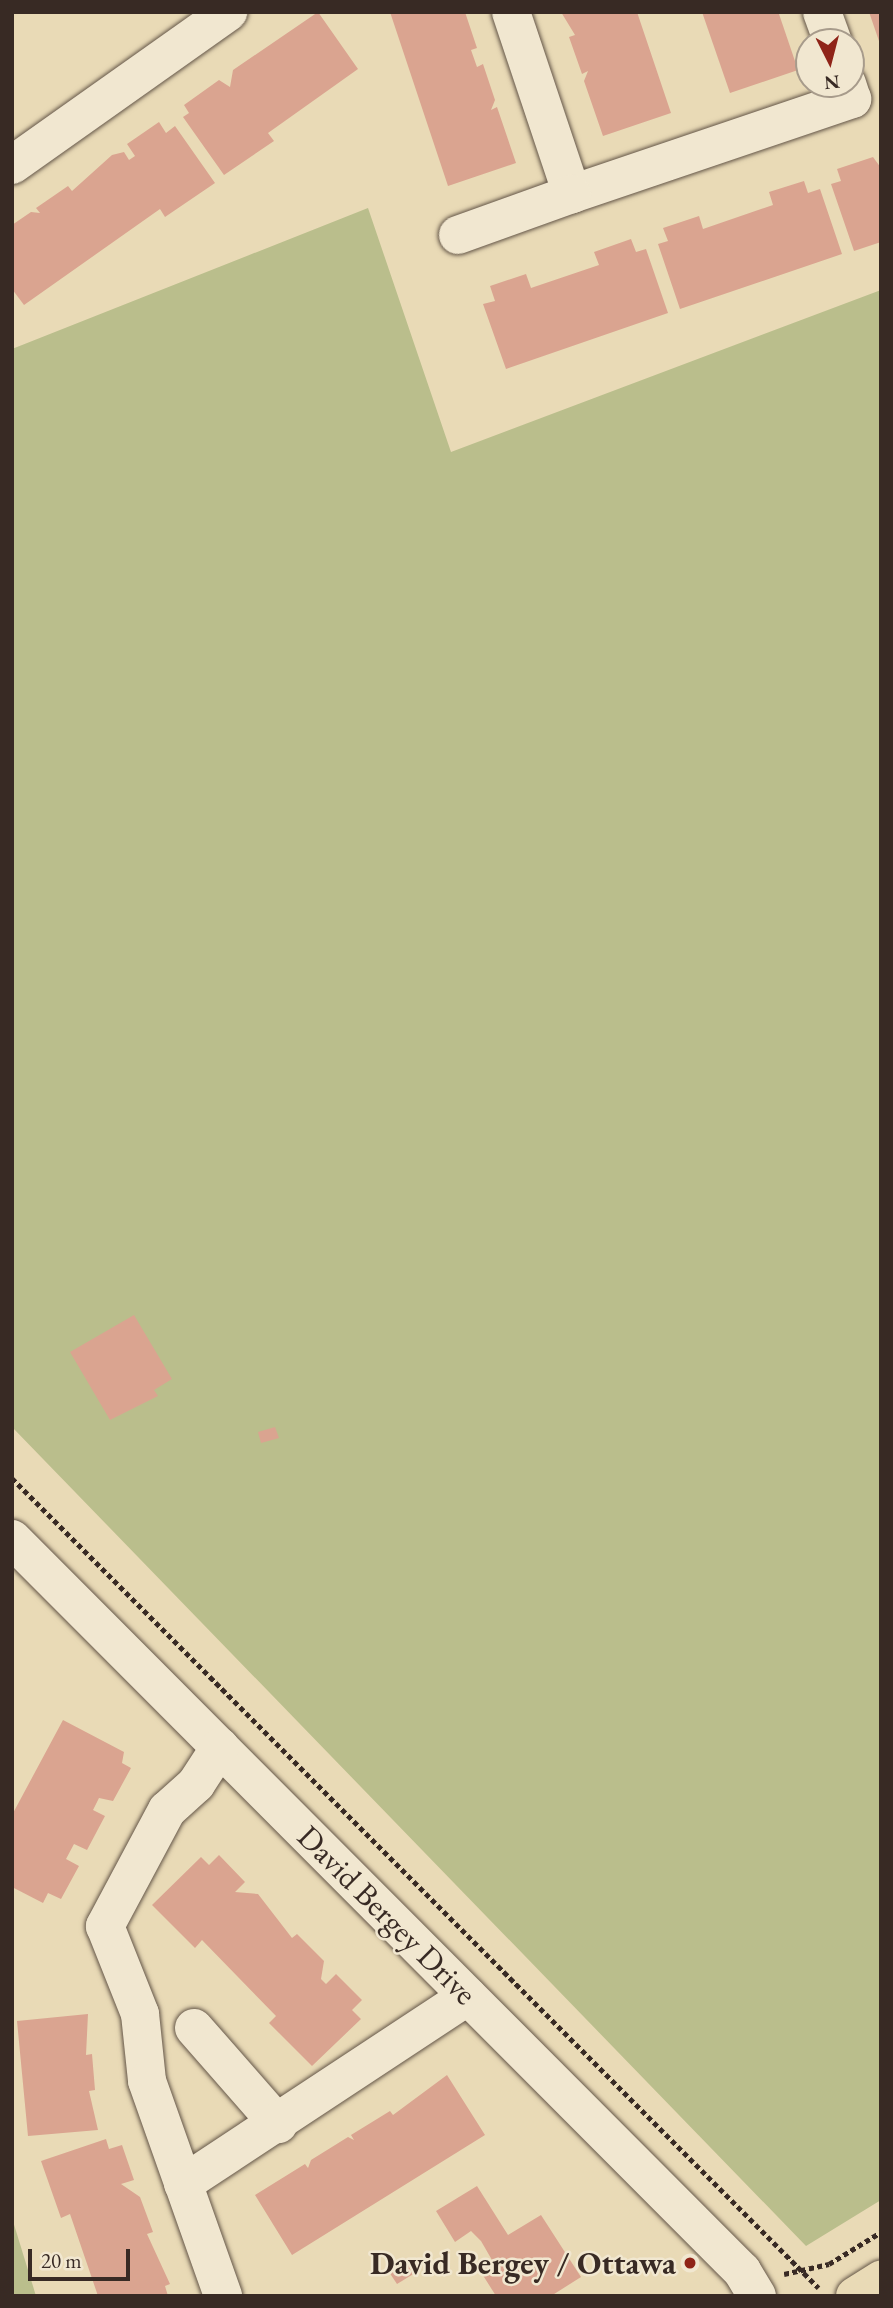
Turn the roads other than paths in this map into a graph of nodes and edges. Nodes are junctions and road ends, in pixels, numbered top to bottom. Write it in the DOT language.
graph roads {
  1 [pos="228,12"];
  2 [pos="511,12"];
  3 [pos="838,98"];
  4 [pos="12,165"];
  5 [pos="572,194"];
  6 [pos="458,235"];
  7 [pos="12,1539"];
  8 [pos="220,1747"];
  9 [pos="468,1996"];
  10 [pos="194,2028"];
  11 [pos="278,2124"];
  12 [pos="183,2184"];
  13 [pos="881,2280"];
  14 [pos="771,2284"];
  15 [pos="223,2296"];
  16 [pos="855,2296"];
  1 -- 4 [label="street"];
  2 -- 5 [label="street"];
  3 -- 5 [label="street"];
  5 -- 6 [label="street"];
  7 -- 8 [label="street, David Bergey Drive"];
  8 -- 9 [label="street, David Bergey Drive"];
  8 -- 12 [label="street"];
  9 -- 11 [label="street"];
  9 -- 14 [label="street, David Bergey Drive"];
  10 -- 11 [label="street"];
  11 -- 12 [label="street"];
  12 -- 15 [label="street"];
  13 -- 16 [label="main road"];
}
